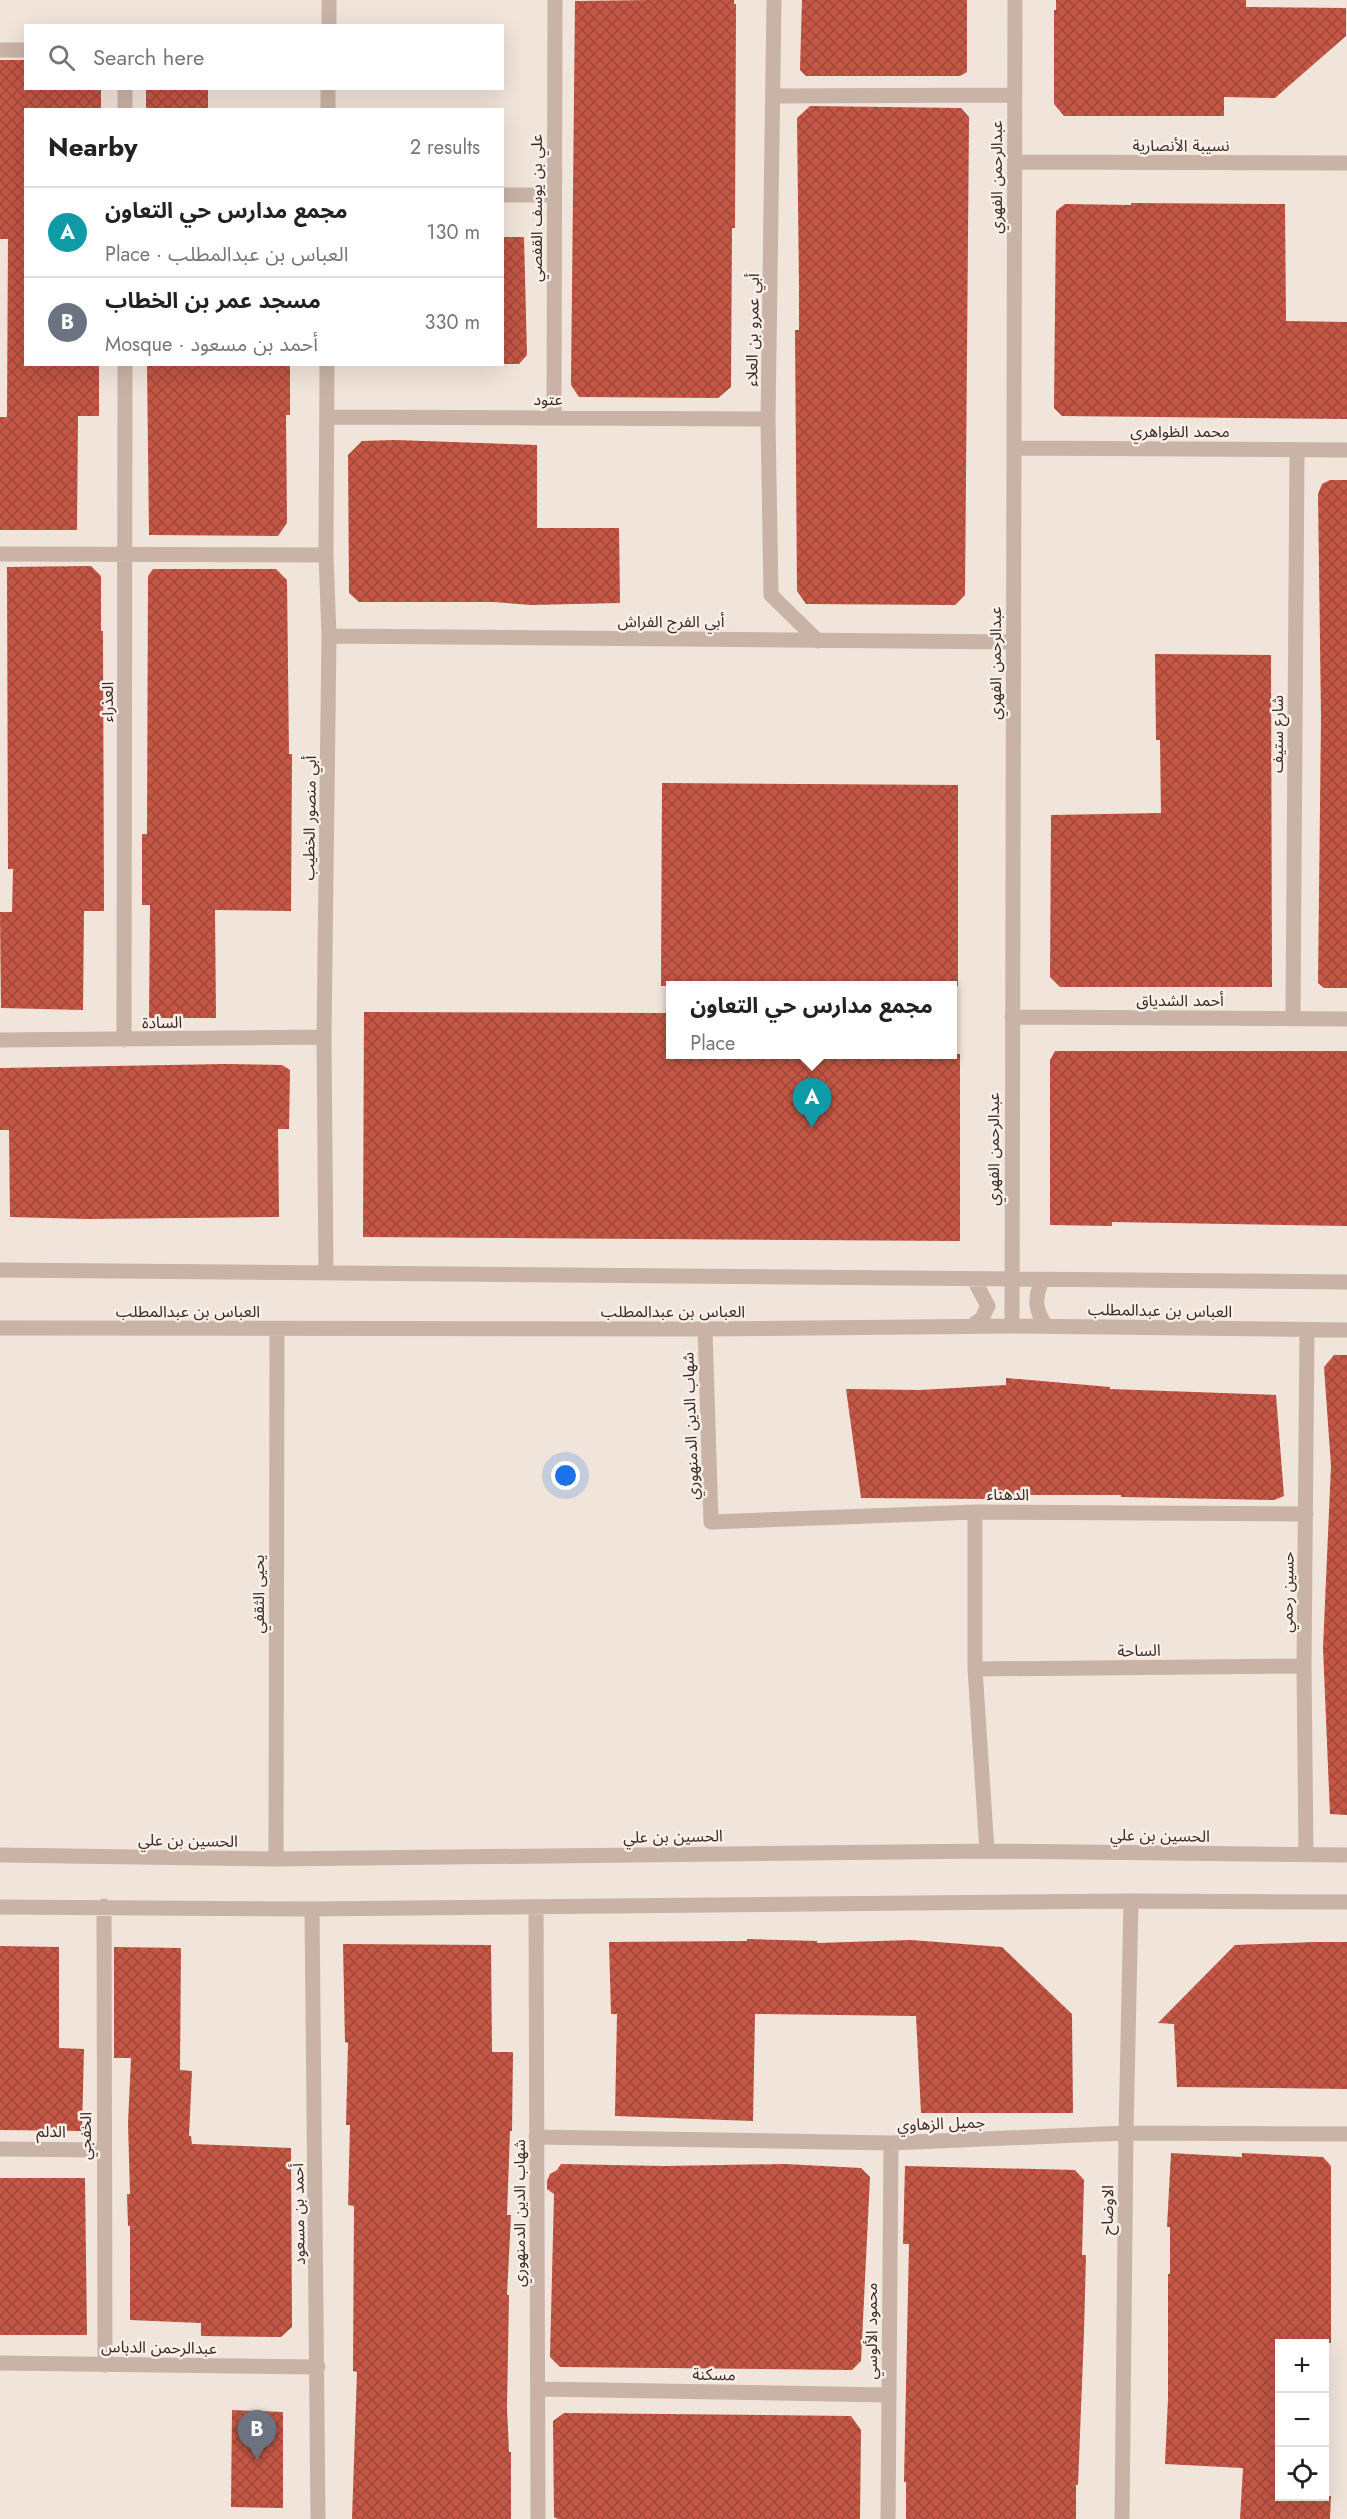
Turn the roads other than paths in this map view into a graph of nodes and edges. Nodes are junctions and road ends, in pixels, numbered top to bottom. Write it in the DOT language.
graph roads {
  1 [pos="329,0"];
  2 [pos="555,0"];
  3 [pos="774,0"];
  4 [pos="1015,0"];
  5 [pos="329,24"];
  6 [pos="0,50"];
  7 [pos="24,50"];
  8 [pos="125,90"];
  9 [pos="328,90"];
  10 [pos="1015,94"];
  11 [pos="774,96"];
  12 [pos="125,108"];
  13 [pos="328,108"];
  14 [pos="1015,162"];
  15 [pos="1347,163"];
  16 [pos="504,195"];
  17 [pos="555,195"];
  18 [pos="125,366"];
  19 [pos="327,366"];
  20 [pos="327,417"];
  21 [pos="554,417"];
  22 [pos="768,418"];
  23 [pos="1014,448"];
  24 [pos="1297,450"];
  25 [pos="1347,450"];
  26 [pos="0,554"];
  27 [pos="326,555"];
  28 [pos="125,556"];
  29 [pos="329,636"];
  30 [pos="818,640"];
  31 [pos="1013,642"];
  32 [pos="1012,1017"];
  33 [pos="1293,1019"];
  34 [pos="1347,1019"];
  35 [pos="324,1037"];
  36 [pos="0,1040"];
  37 [pos="124,1040"];
  38 [pos="0,1270"];
  39 [pos="326,1273"];
  40 [pos="974,1280"];
  41 [pos="1010,1280"];
  42 [pos="1042,1281"];
  43 [pos="1347,1281"];
  44 [pos="972,1326"];
  45 [pos="1012,1326"];
  46 [pos="1046,1326"];
  47 [pos="0,1328"];
  48 [pos="277,1329"];
  49 [pos="705,1329"];
  50 [pos="1307,1330"];
  51 [pos="1347,1330"];
  52 [pos="975,1512"];
  53 [pos="1306,1514"];
  54 [pos="711,1522"];
  55 [pos="1304,1666"];
  56 [pos="975,1670"];
  57 [pos="987,1851"];
  58 [pos="0,1855"];
  59 [pos="1306,1855"];
  60 [pos="1347,1855"];
  61 [pos="276,1859"];
  62 [pos="1131,1901"];
  63 [pos="1347,1902"];
  64 [pos="104,1906"];
  65 [pos="0,1907"];
  66 [pos="536,1907"];
  67 [pos="312,1909"];
  68 [pos="1126,2133"];
  69 [pos="1347,2134"];
  70 [pos="536,2137"];
  71 [pos="891,2143"];
  72 [pos="0,2149"];
  73 [pos="103,2150"];
  74 [pos="0,2363"];
  75 [pos="105,2365"];
  76 [pos="318,2367"];
  77 [pos="538,2389"];
  78 [pos="889,2395"];
  79 [pos="318,2519"];
  80 [pos="538,2519"];
  81 [pos="888,2519"];
  82 [pos="1122,2519"];
  1 -- 5 [label="street"];
  2 -- 17 [label="street, علي بن يوسف القفصي"];
  3 -- 11 [label="street, أبي عمرو بن العلاء"];
  4 -- 10 [label="street, عبدالرحمن الفهري"];
  6 -- 7 [label="street"];
  8 -- 12 [label="street"];
  9 -- 13 [label="street"];
  10 -- 11 [label="street"];
  10 -- 14 [label="street, عبدالرحمن الفهري"];
  11 -- 22 [label="street, أبي عمرو بن العلاء"];
  14 -- 15 [label="street, نسيبة الأنصارية"];
  14 -- 23 [label="street, عبدالرحمن الفهري"];
  16 -- 17 [label="street"];
  17 -- 21 [label="street, علي بن يوسف القفصي"];
  18 -- 28 [label="street, العذراء"];
  19 -- 20 [label="street, أبي منصور الخطيب"];
  20 -- 21 [label="street, عتود"];
  20 -- 27 [label="street, أبي منصور الخطيب"];
  21 -- 22 [label="street, عتود"];
  22 -- 30 [label="street, أبي عمرو بن العلاء"];
  23 -- 24 [label="street, محمد الظواهري"];
  23 -- 31 [label="street, عبدالرحمن الفهري"];
  24 -- 25 [label="street, محمد الظواهري"];
  24 -- 33 [label="street, شارع ستيف"];
  26 -- 28 [label="street"];
  27 -- 28 [label="street"];
  27 -- 29 [label="street, أبي منصور الخطيب"];
  28 -- 37 [label="street, العذراء"];
  29 -- 30 [label="street, أبي الفرج الفراش"];
  29 -- 35 [label="street, أبي منصور الخطيب"];
  30 -- 31 [label="street, أبي الفرج الفراش"];
  31 -- 32 [label="street, عبدالرحمن الفهري"];
  32 -- 33 [label="street, أحمد الشدياق"];
  32 -- 41 [label="street, عبدالرحمن الفهري"];
  33 -- 34 [label="street, أحمد الشدياق"];
  35 -- 37 [label="street, السادة"];
  35 -- 39 [label="street, أبي منصور الخطيب"];
  36 -- 37 [label="street, السادة"];
  38 -- 39 [label="street, العباس بن عبدالمطلب"];
  39 -- 40 [label="street, العباس بن عبدالمطلب"];
  40 -- 41 [label="street, العباس بن عبدالمطلب"];
  40 -- 44 [label="street"];
  41 -- 42 [label="street, العباس بن عبدالمطلب"];
  41 -- 45 [label="street, عبدالرحمن الفهري"];
  42 -- 43 [label="street, العباس بن عبدالمطلب"];
  42 -- 46 [label="street"];
  44 -- 45 [label="street, العباس بن عبدالمطلب"];
  44 -- 49 [label="street, العباس بن عبدالمطلب"];
  45 -- 46 [label="street, العباس بن عبدالمطلب"];
  46 -- 50 [label="street, العباس بن عبدالمطلب"];
  47 -- 48 [label="street, العباس بن عبدالمطلب"];
  48 -- 49 [label="street, العباس بن عبدالمطلب"];
  48 -- 61 [label="street, يحيى الثقفي"];
  49 -- 54 [label="street, شهاب الدين الدمنهوري"];
  50 -- 51 [label="street, العباس بن عبدالمطلب"];
  50 -- 53 [label="street, حسين رحمي"];
  52 -- 53 [label="street, الدهناء"];
  52 -- 54 [label="street, الدهناء"];
  52 -- 56 [label="street"];
  53 -- 55 [label="street, حسين رحمي"];
  55 -- 56 [label="street, الساحة"];
  55 -- 59 [label="street, حسين رحمي"];
  56 -- 57 [label="street"];
  57 -- 59 [label="street, الحسين بن علي"];
  57 -- 61 [label="street, الحسين بن علي"];
  58 -- 61 [label="street, الحسين بن علي"];
  59 -- 60 [label="street, الحسين بن علي"];
  62 -- 63 [label="street"];
  62 -- 66 [label="street"];
  62 -- 68 [label="street, الاوضاح"];
  64 -- 65 [label="street"];
  64 -- 67 [label="street"];
  64 -- 73 [label="street, الخفجي"];
  66 -- 67 [label="street"];
  66 -- 70 [label="street, شهاب الدين الدمنهوري"];
  67 -- 76 [label="street, أحمد بن مسعود"];
  68 -- 69 [label="street, جميل الزهاوي"];
  68 -- 71 [label="street, جميل الزهاوي"];
  68 -- 82 [label="street, الاوضاح"];
  70 -- 71 [label="street, جميل الزهاوي"];
  70 -- 77 [label="street, شهاب الدين الدمنهوري"];
  71 -- 78 [label="street, محمود الألوسي"];
  72 -- 73 [label="street, الدلم"];
  73 -- 75 [label="street, الخفجي"];
  74 -- 75 [label="street, عبدالرحمن الدباس"];
  75 -- 76 [label="street, عبدالرحمن الدباس"];
  76 -- 79 [label="street, أحمد بن مسعود"];
  77 -- 78 [label="street, مسكنة"];
  77 -- 80 [label="street, شهاب الدين الدمنهوري"];
  78 -- 81 [label="street, محمود الألوسي"];
}
